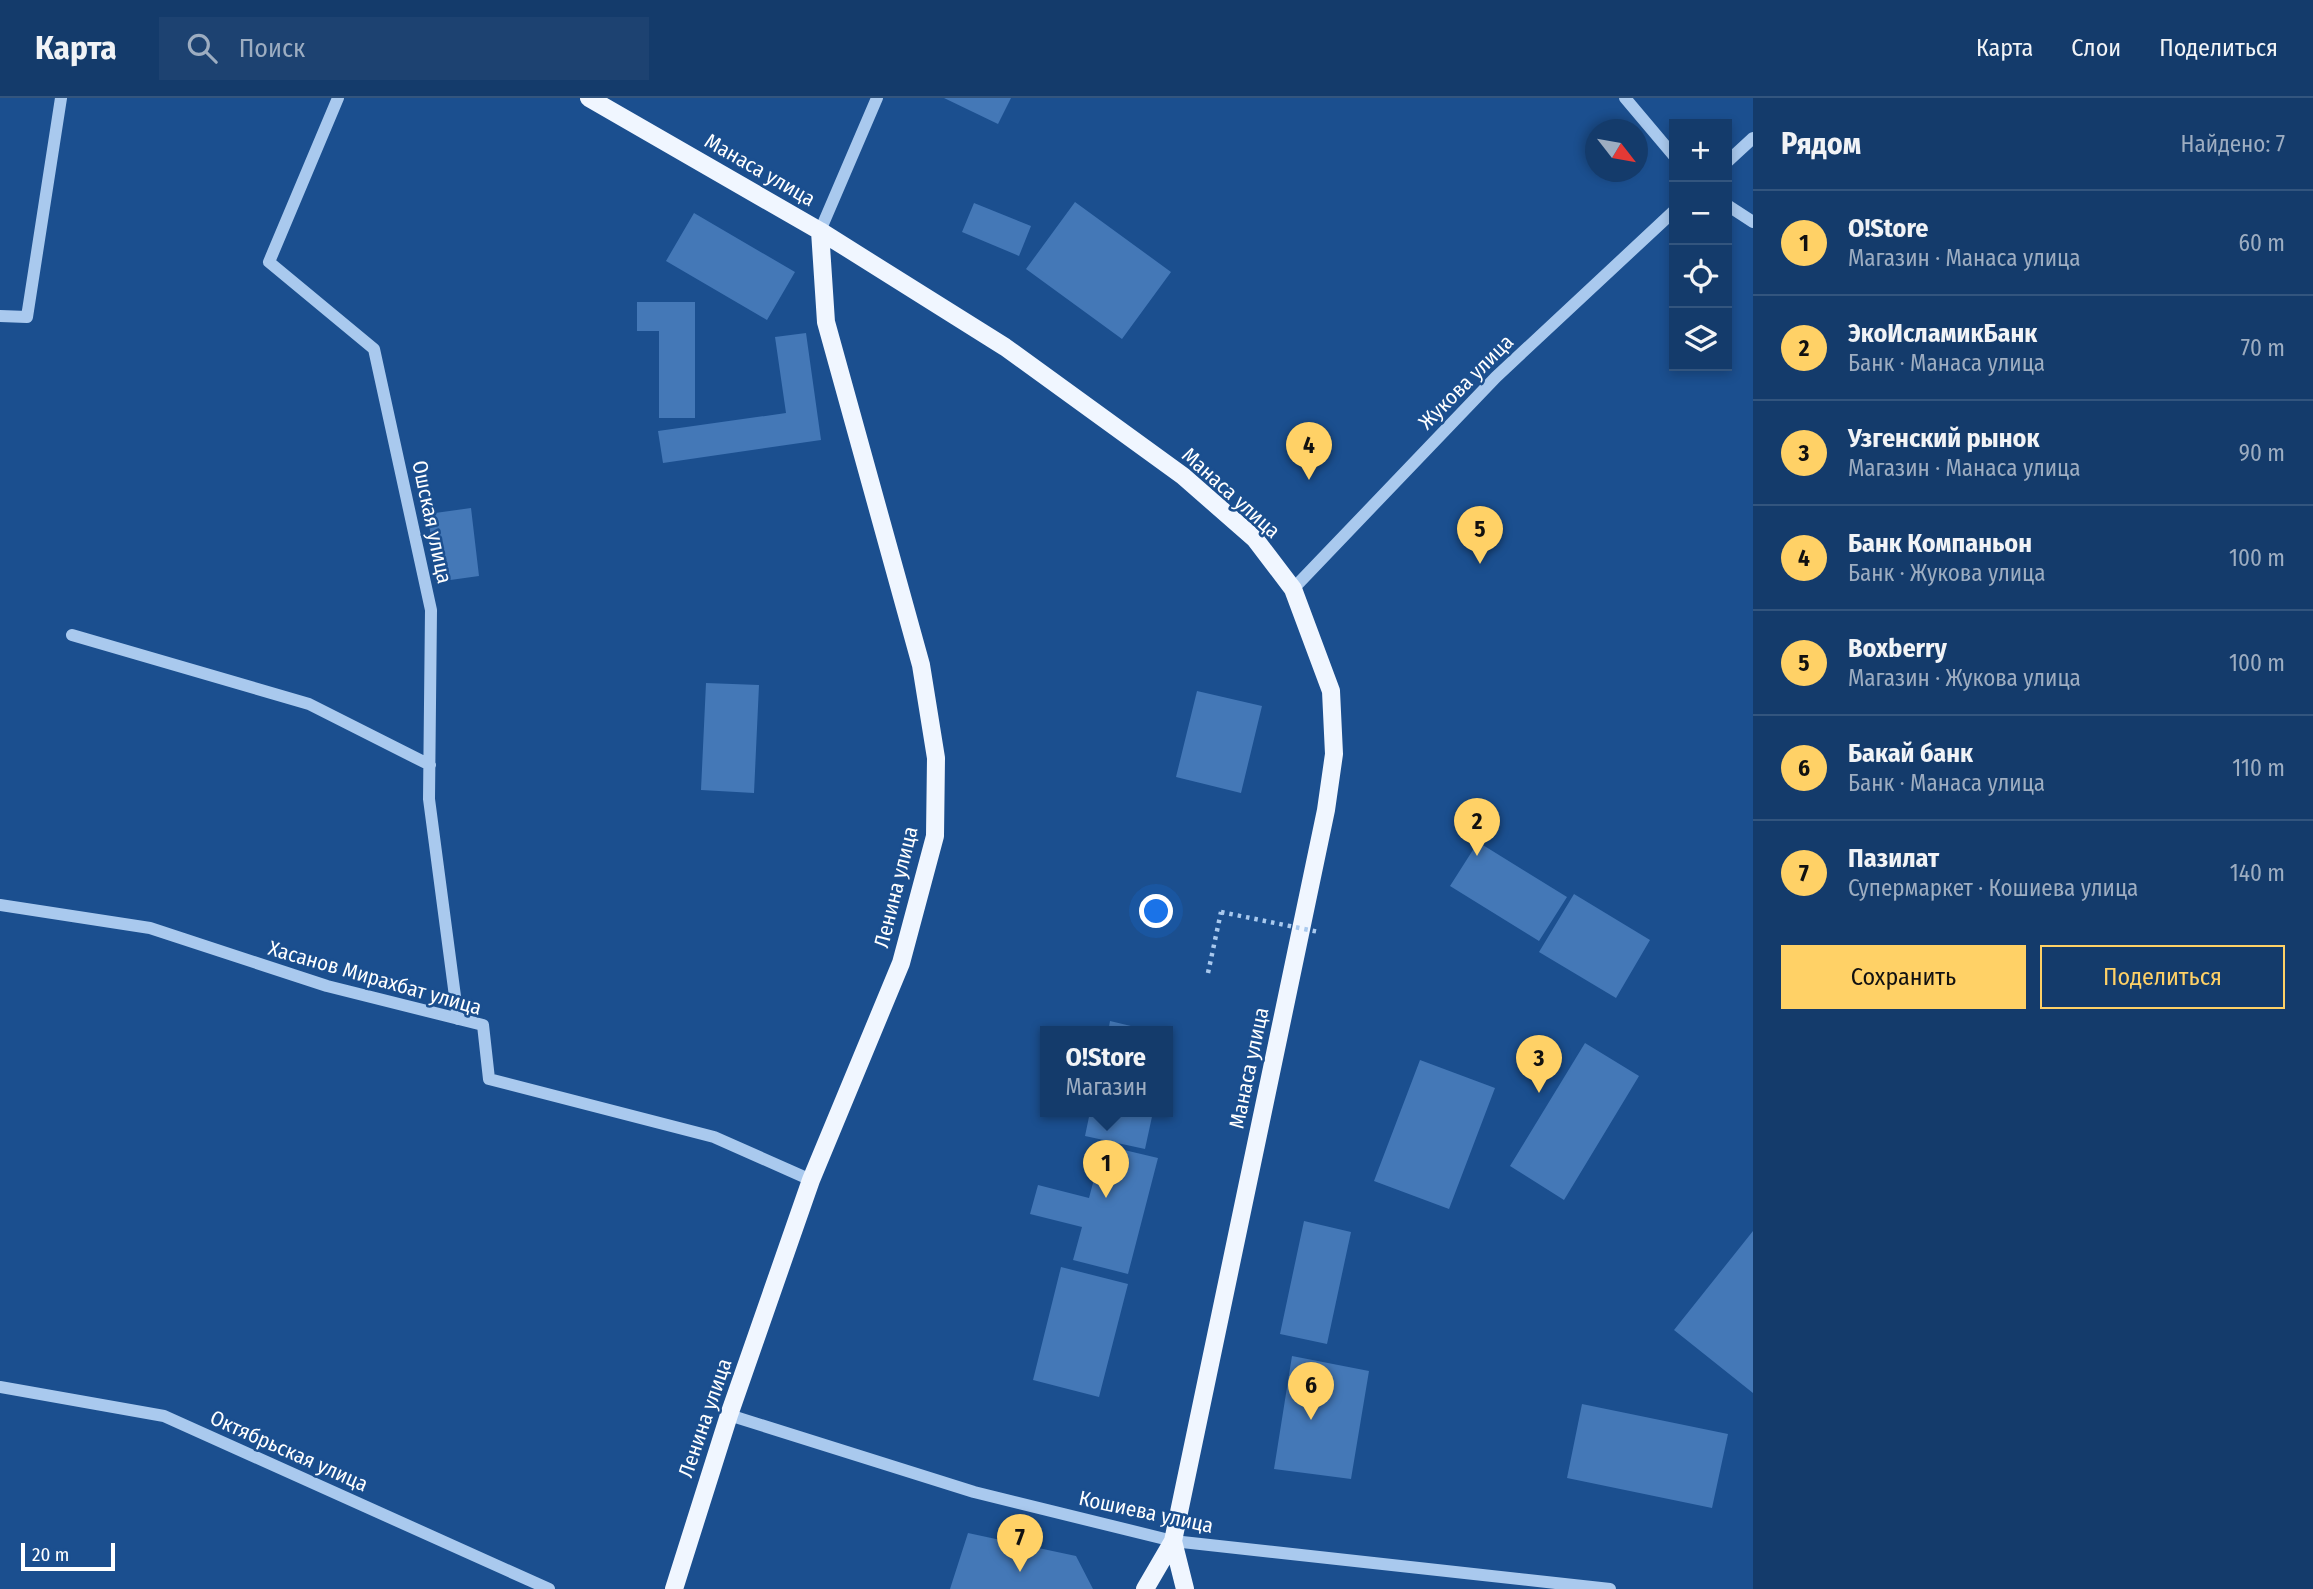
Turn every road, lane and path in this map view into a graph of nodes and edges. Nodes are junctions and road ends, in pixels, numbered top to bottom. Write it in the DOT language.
graph roads {
  1 [pos="61,98"];
  2 [pos="338,98"];
  3 [pos="590,98"];
  4 [pos="877,98"];
  5 [pos="1625,98"];
  6 [pos="1753,138"];
  7 [pos="1669,150"];
  8 [pos="1732,157"];
  9 [pos="1732,208"];
  10 [pos="1669,216"];
  11 [pos="1753,222"];
  12 [pos="820,231"];
  13 [pos="0,316"];
  14 [pos="1293,589"];
  15 [pos="72,635"];
  16 [pos="429,765"];
  17 [pos="0,905"];
  18 [pos="1319,932"];
  19 [pos="1208,973"];
  20 [pos="458,1019"];
  21 [pos="811,1180"];
  22 [pos="0,1387"];
  23 [pos="729,1415"];
  24 [pos="1174,1541"];
  25 [pos="550,1589"];
  26 [pos="674,1589"];
  27 [pos="1145,1589"];
  28 [pos="1185,1589"];
  29 [pos="1610,1589"];
  1 -- 13 [label="street"];
  2 -- 16 [label="street, Ошская улица"];
  3 -- 12 [label="main road, Манаса улица"];
  4 -- 12 [label="street, Ленина улица"];
  5 -- 7 [label="street"];
  6 -- 8 [label="street"];
  9 -- 11 [label="street"];
  10 -- 14 [label="street, Жукова улица"];
  12 -- 14 [label="main road, Манаса улица"];
  12 -- 21 [label="main road, Ленина улица"];
  14 -- 24 [label="main road, Манаса улица"];
  15 -- 16 [label="street"];
  16 -- 20 [label="street, Ошская улица"];
  17 -- 20 [label="street, Хасанов Мирахбат улица"];
  18 -- 19 [label="path, bridge"];
  20 -- 21 [label="street, Хасанов Мирахбат улица"];
  21 -- 23 [label="main road, Ленина улица"];
  22 -- 25 [label="street, Октябрьская улица"];
  23 -- 24 [label="street, Кошиева улица"];
  23 -- 26 [label="main road, Ленина улица"];
  24 -- 27 [label="main road, Манаса улица"];
  24 -- 28 [label="main road, Манаса улица"];
  24 -- 29 [label="street, Кошиева улица"];
}
